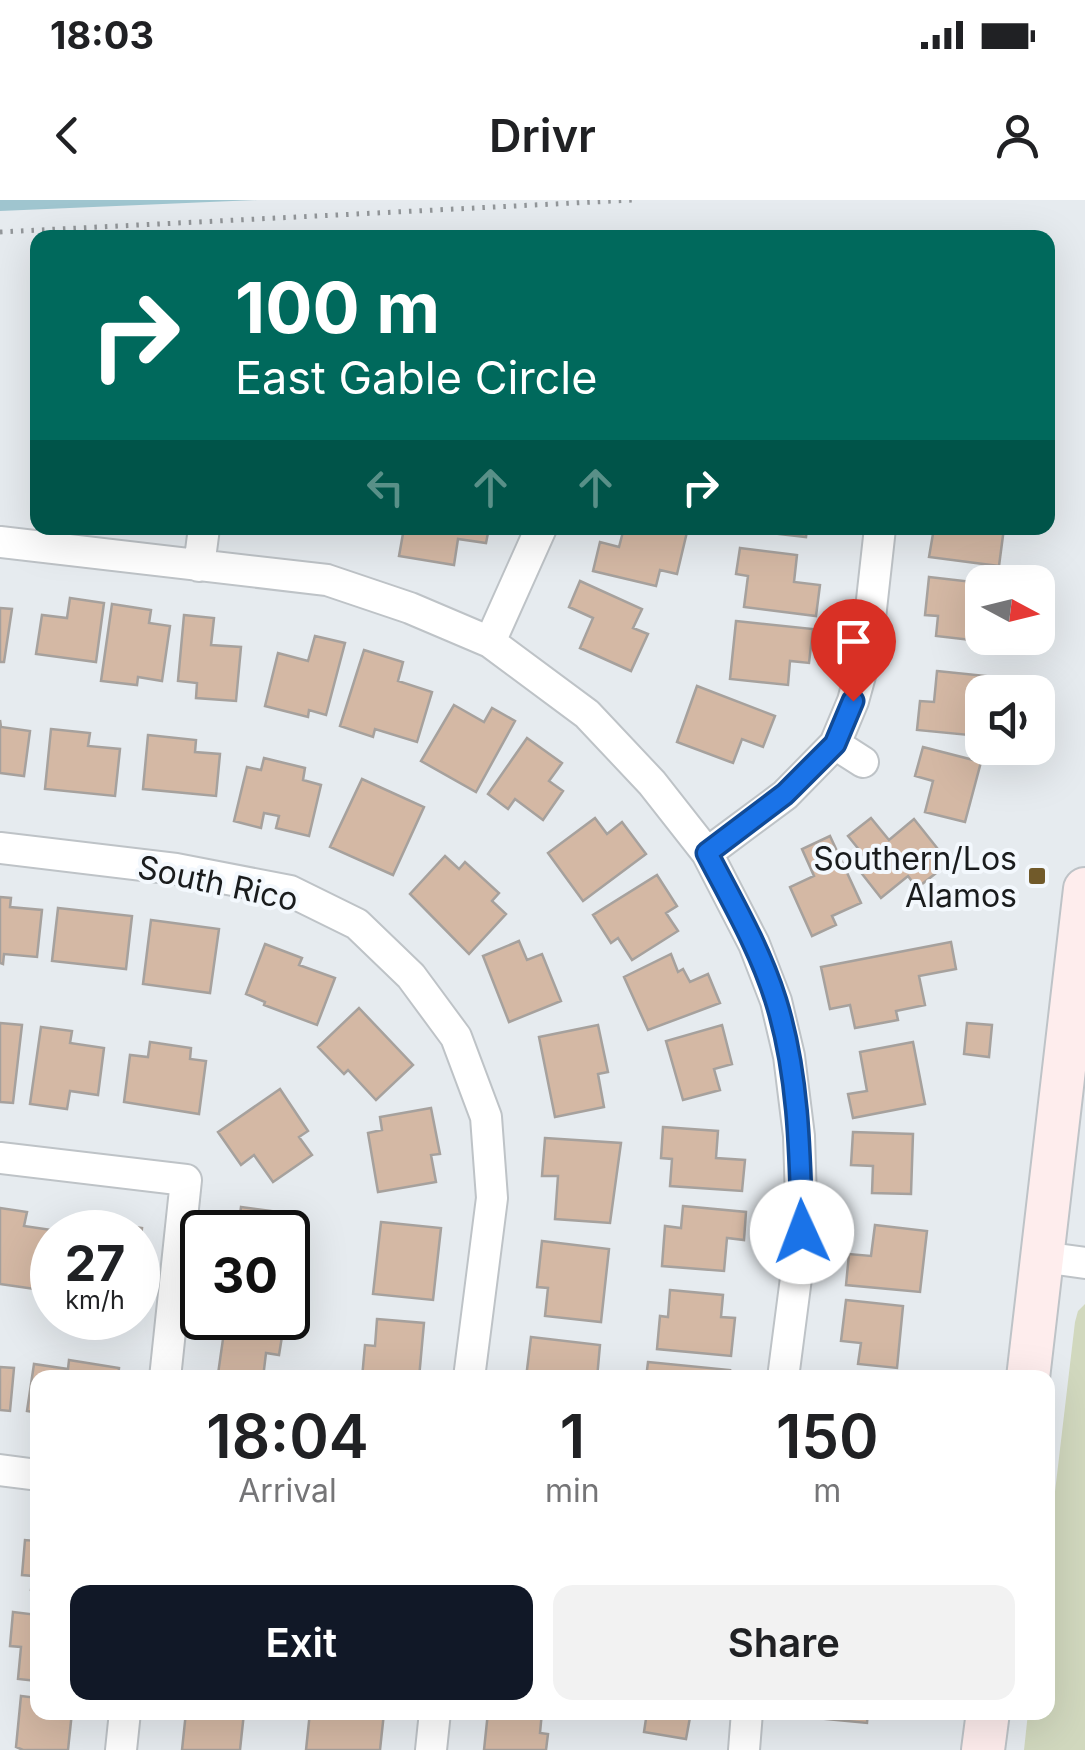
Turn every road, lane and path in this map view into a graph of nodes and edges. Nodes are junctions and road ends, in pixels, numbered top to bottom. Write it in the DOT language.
graph roads {
  1 [pos="634,200"];
  2 [pos="30,230"];
  3 [pos="40,230"];
  4 [pos="0,232"];
  5 [pos="203,535"];
  6 [pos="538,535"];
  7 [pos="879,535"];
  8 [pos="0,542"];
  9 [pos="198,566"];
  10 [pos="490,642"];
  11 [pos="835,744"];
  12 [pos="863,762"];
  13 [pos="0,848"];
  14 [pos="707,853"];
  15 [pos="1085,889"];
  16 [pos="0,1158"];
  17 [pos="1042,1257"];
  18 [pos="1085,1262"];
  19 [pos="166,1370"];
  20 [pos="471,1370"];
  21 [pos="784,1370"];
  22 [pos="1029,1370"];
  23 [pos="0,1470"];
  24 [pos="30,1474"];
  25 [pos="125,1720"];
  26 [pos="433,1720"];
  27 [pos="747,1720"];
  28 [pos="987,1720"];
  29 [pos="121,1750"];
  30 [pos="431,1750"];
  31 [pos="744,1750"];
  32 [pos="983,1750"];
  1 -- 3 [label="path"];
  2 -- 4 [label="path"];
  5 -- 9 [label="street"];
  6 -- 10 [label="street"];
  7 -- 11 [label="street"];
  8 -- 9 [label="street"];
  9 -- 10 [label="street"];
  10 -- 14 [label="street"];
  11 -- 12 [label="street"];
  11 -- 14 [label="street"];
  13 -- 20 [label="street, South Rico"];
  14 -- 21 [label="street"];
  15 -- 17 [label="main road"];
  16 -- 19 [label="street"];
  17 -- 18 [label="street"];
  17 -- 22 [label="main road"];
  23 -- 24 [label="street"];
  25 -- 29 [label="street"];
  26 -- 30 [label="street"];
  27 -- 31 [label="street"];
  28 -- 32 [label="main road"];
}
